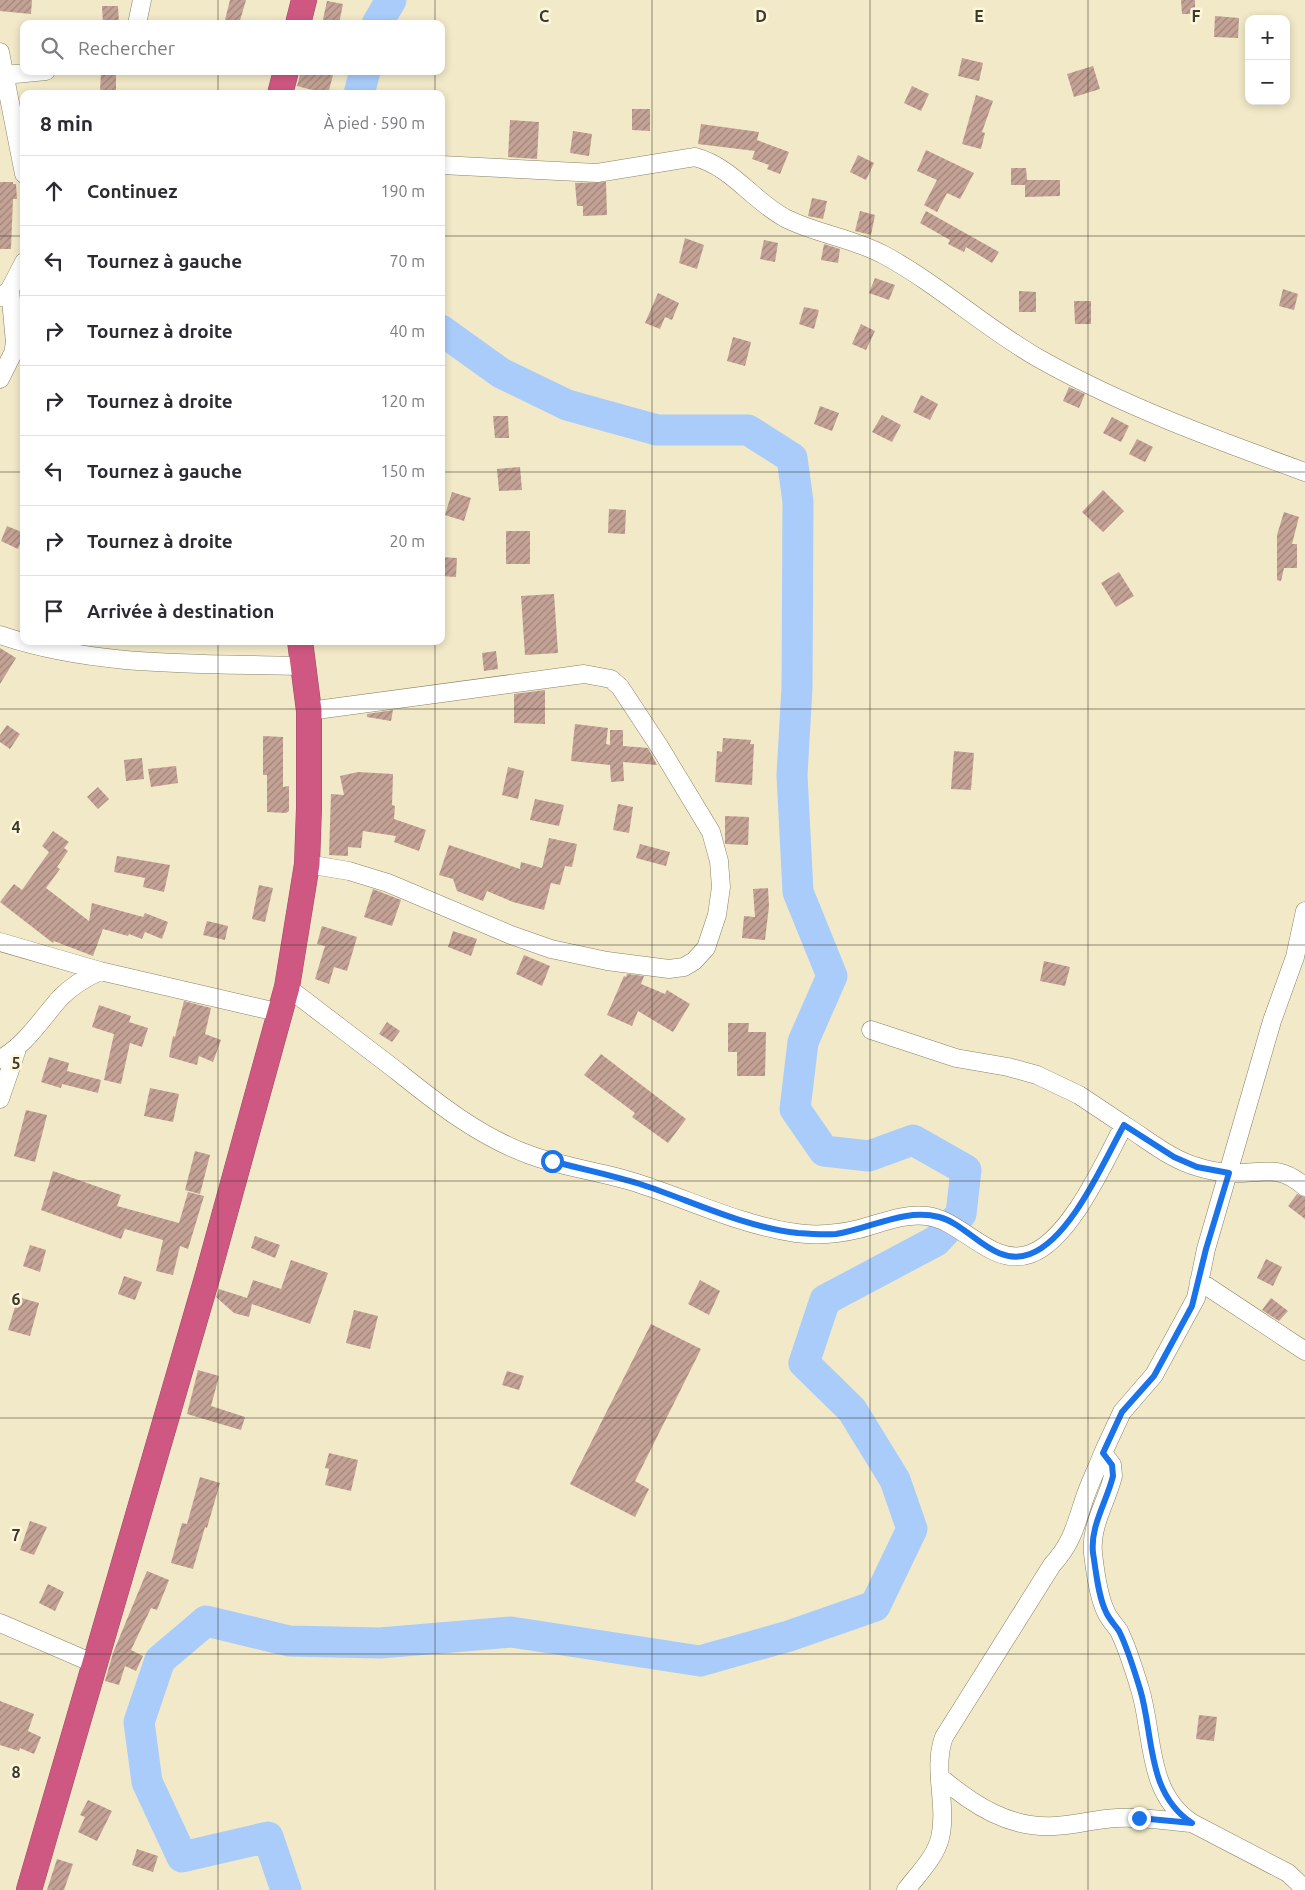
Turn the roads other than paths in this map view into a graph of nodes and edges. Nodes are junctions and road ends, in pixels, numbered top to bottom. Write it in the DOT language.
graph roads {
  1 [pos="142,0"];
  2 [pos="304,0"];
  3 [pos="138,20"];
  4 [pos="299,20"];
  5 [pos="0,52"];
  6 [pos="20,74"];
  7 [pos="5,75"];
  8 [pos="285,75"];
  9 [pos="281,90"];
  10 [pos="20,153"];
  11 [pos="445,165"];
  12 [pos="20,269"];
  13 [pos="5,294"];
  14 [pos="0,379"];
  15 [pos="1305,472"];
  16 [pos="0,635"];
  17 [pos="20,641"];
  18 [pos="32,645"];
  19 [pos="301,645"];
  20 [pos="304,666"];
  21 [pos="309,711"];
  22 [pos="306,864"];
  23 [pos="1305,911"];
  24 [pos="0,942"];
  25 [pos="100,970"];
  26 [pos="287,987"];
  27 [pos="281,1013"];
  28 [pos="871,1030"];
  29 [pos="18,1046"];
  30 [pos="0,1058"];
  31 [pos="0,1099"];
  32 [pos="1124,1125"];
  33 [pos="1229,1173"];
  34 [pos="1305,1187"];
  35 [pos="1199,1281"];
  36 [pos="1305,1351"];
  37 [pos="1103,1453"];
  38 [pos="0,1623"];
  39 [pos="95,1664"];
  40 [pos="940,1777"];
  41 [pos="1192,1823"];
  42 [pos="29,1890"];
  43 [pos="906,1890"];
  44 [pos="1305,1890"];
  1 -- 3 [label="street"];
  2 -- 4 [label="highway"];
  5 -- 7 [label="street"];
  6 -- 7 [label="street"];
  7 -- 10 [label="street"];
  8 -- 9 [label="highway"];
  11 -- 15 [label="street"];
  12 -- 13 [label="street"];
  13 -- 14 [label="street"];
  16 -- 17 [label="street"];
  18 -- 20 [label="street"];
  19 -- 20 [label="highway"];
  20 -- 21 [label="highway"];
  21 -- 22 [label="highway"];
  21 -- 22 [label="street"];
  22 -- 26 [label="highway"];
  23 -- 33 [label="street"];
  24 -- 25 [label="street"];
  25 -- 27 [label="street"];
  25 -- 29 [label="street"];
  26 -- 27 [label="highway"];
  26 -- 32 [label="street"];
  27 -- 39 [label="highway"];
  28 -- 32 [label="street"];
  29 -- 30 [label="street"];
  29 -- 31 [label="street"];
  32 -- 33 [label="street"];
  33 -- 34 [label="street"];
  33 -- 35 [label="street"];
  35 -- 36 [label="street"];
  35 -- 37 [label="street"];
  37 -- 40 [label="street"];
  37 -- 41 [label="street"];
  38 -- 39 [label="street"];
  39 -- 42 [label="highway"];
  40 -- 41 [label="street"];
  40 -- 43 [label="street"];
  41 -- 44 [label="street"];
}
